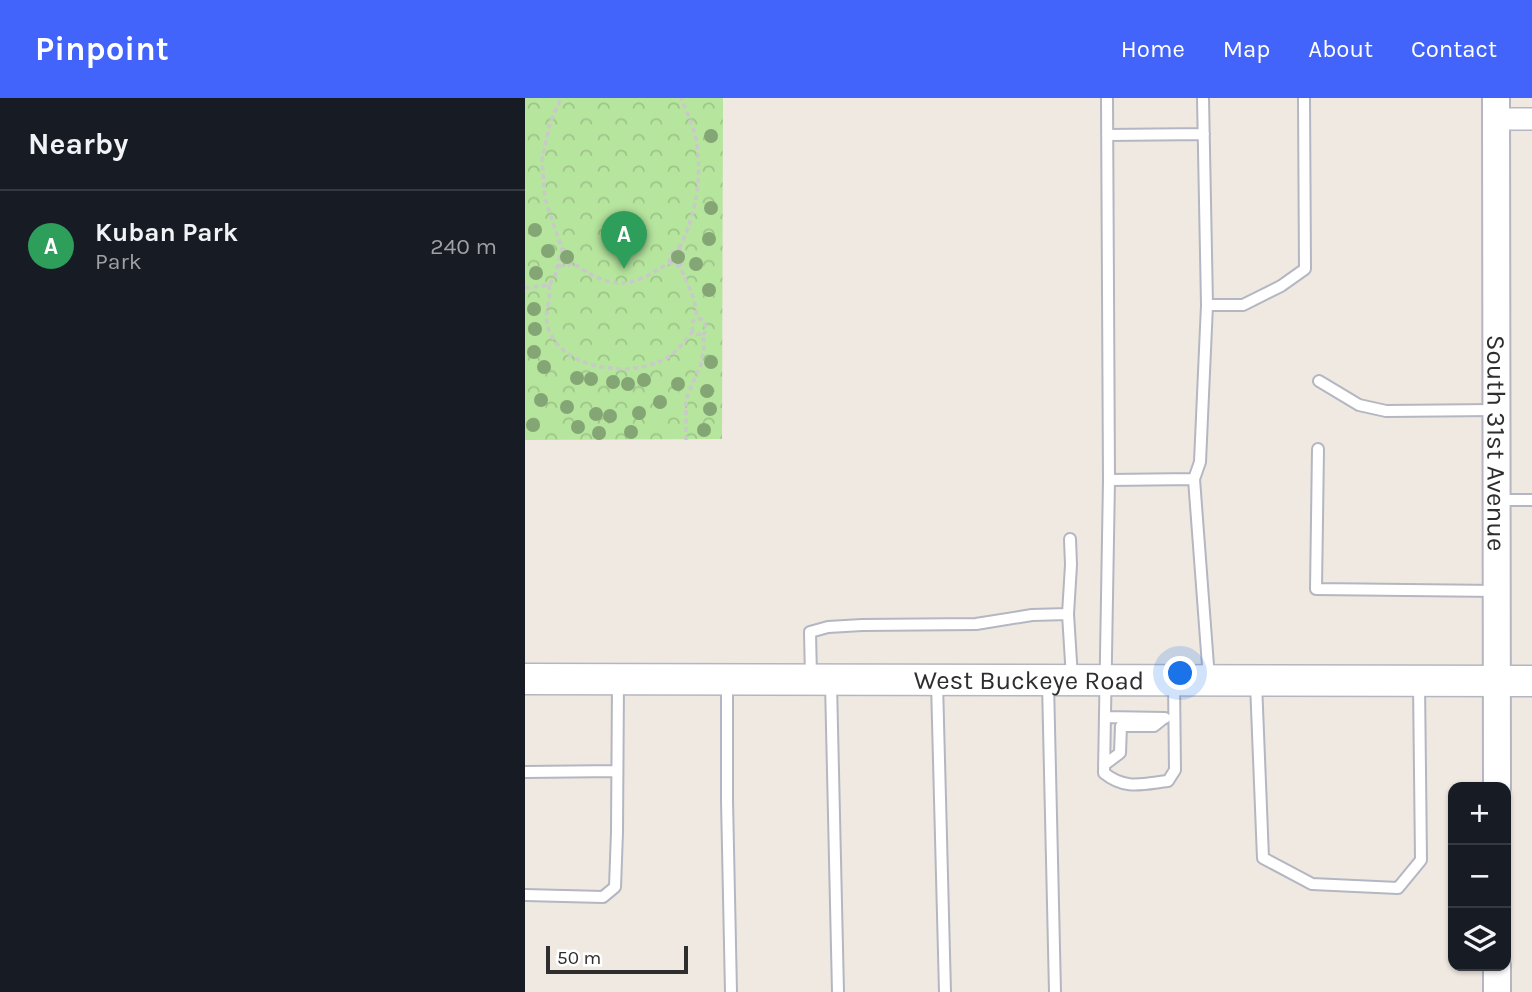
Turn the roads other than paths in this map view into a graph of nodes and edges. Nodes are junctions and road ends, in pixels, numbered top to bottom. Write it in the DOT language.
graph roads {
  1 [pos="1107,98"];
  2 [pos="1203,98"];
  3 [pos="1304,98"];
  4 [pos="1496,109"];
  5 [pos="1532,119"];
  6 [pos="1204,134"];
  7 [pos="1107,135"];
  8 [pos="1207,305"];
  9 [pos="1319,381"];
  10 [pos="1497,410"];
  11 [pos="1318,449"];
  12 [pos="1194,479"];
  13 [pos="1109,480"];
  14 [pos="1497,500"];
  15 [pos="1532,500"];
  16 [pos="1070,539"];
  17 [pos="1497,592"];
  18 [pos="1068,614"];
  19 [pos="525,679"];
  20 [pos="618,679"];
  21 [pos="727,679"];
  22 [pos="821,680"];
  23 [pos="937,680"];
  24 [pos="1060,680"];
  25 [pos="1105,680"];
  26 [pos="1174,680"];
  27 [pos="1209,680"];
  28 [pos="1256,680"];
  29 [pos="1419,680"];
  30 [pos="1497,680"];
  31 [pos="1532,681"];
  32 [pos="1105,717"];
  33 [pos="1169,718"];
  34 [pos="1104,765"];
  35 [pos="617,771"];
  36 [pos="525,772"];
  37 [pos="1497,782"];
  38 [pos="525,895"];
  39 [pos="1497,971"];
  40 [pos="731,992"];
  41 [pos="838,992"];
  42 [pos="945,992"];
  43 [pos="1055,992"];
  44 [pos="1497,992"];
  1 -- 7 [label="lane"];
  2 -- 6 [label="lane"];
  3 -- 8 [label="lane"];
  4 -- 5 [label="street"];
  4 -- 10 [label="street, South 31st Avenue"];
  6 -- 7 [label="lane"];
  6 -- 8 [label="lane"];
  7 -- 13 [label="lane"];
  8 -- 12 [label="lane"];
  9 -- 10 [label="lane"];
  10 -- 14 [label="street, South 31st Avenue"];
  11 -- 17 [label="lane"];
  12 -- 13 [label="lane"];
  12 -- 27 [label="lane"];
  13 -- 25 [label="lane"];
  14 -- 15 [label="lane"];
  14 -- 17 [label="street, South 31st Avenue"];
  16 -- 18 [label="lane"];
  17 -- 30 [label="street, South 31st Avenue"];
  18 -- 22 [label="lane"];
  18 -- 24 [label="lane"];
  19 -- 20 [label="main road, West Buckeye Road"];
  20 -- 21 [label="main road, West Buckeye Road"];
  20 -- 35 [label="lane"];
  21 -- 22 [label="main road, West Buckeye Road"];
  21 -- 40 [label="lane"];
  22 -- 23 [label="main road, West Buckeye Road"];
  22 -- 41 [label="lane"];
  23 -- 24 [label="main road, West Buckeye Road"];
  23 -- 42 [label="lane"];
  24 -- 25 [label="main road, West Buckeye Road"];
  24 -- 43 [label="lane"];
  25 -- 26 [label="main road, West Buckeye Road"];
  25 -- 32 [label="lane"];
  26 -- 27 [label="main road, West Buckeye Road"];
  26 -- 33 [label="lane"];
  27 -- 28 [label="main road, West Buckeye Road"];
  28 -- 29 [label="main road, West Buckeye Road"];
  28 -- 29 [label="lane"];
  29 -- 30 [label="main road, West Buckeye Road"];
  30 -- 31 [label="main road, West Buckeye Road"];
  30 -- 37 [label="street, South 31st Avenue"];
  32 -- 33 [label="lane"];
  32 -- 34 [label="lane"];
  33 -- 34 [label="lane"];
  33 -- 34 [label="lane"];
  35 -- 36 [label="lane"];
  35 -- 38 [label="lane"];
  39 -- 44 [label="street"];
}
